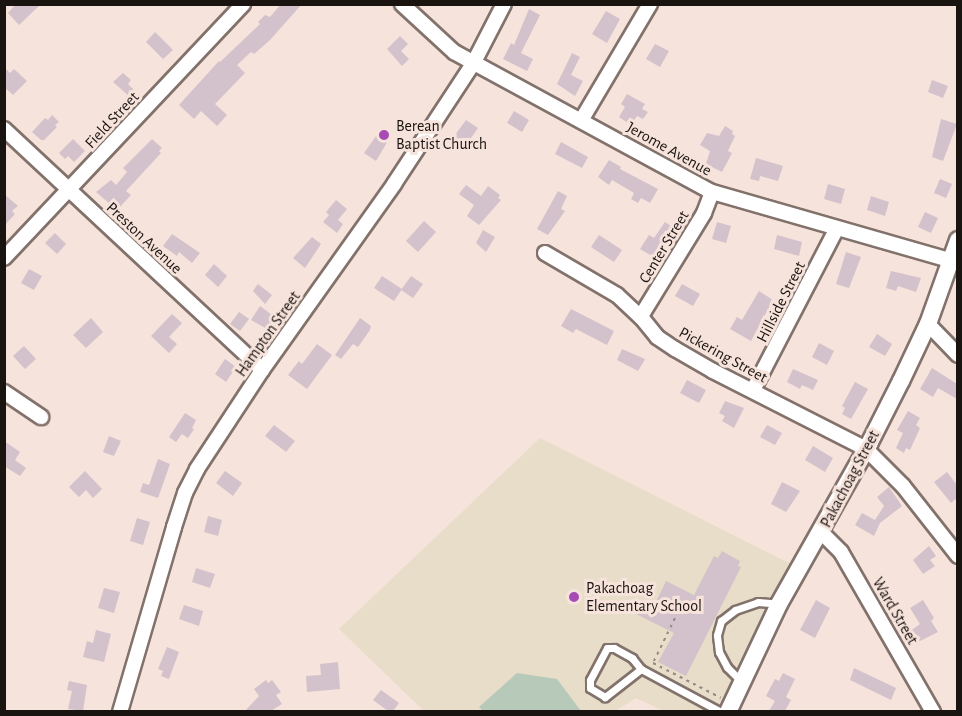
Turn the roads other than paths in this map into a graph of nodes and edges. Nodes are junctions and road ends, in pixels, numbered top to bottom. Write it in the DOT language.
graph roads {
  1 [pos="243,4"];
  2 [pos="402,4"];
  3 [pos="504,4"];
  4 [pos="650,4"];
  5 [pos="474,62"];
  6 [pos="582,119"];
  7 [pos="4,129"];
  8 [pos="69,191"];
  9 [pos="712,192"];
  10 [pos="837,228"];
  11 [pos="957,240"];
  12 [pos="545,253"];
  13 [pos="4,258"];
  14 [pos="949,260"];
  15 [pos="641,316"];
  16 [pos="928,324"];
  17 [pos="957,355"];
  18 [pos="262,370"];
  19 [pos="753,390"];
  20 [pos="4,392"];
  21 [pos="41,417"];
  22 [pos="866,449"];
  23 [pos="821,532"];
  24 [pos="957,556"];
  25 [pos="779,604"];
  26 [pos="640,669"];
  27 [pos="742,682"];
  28 [pos="726,705"];
  29 [pos="120,711"];
  30 [pos="721,711"];
  31 [pos="933,711"];
  1 -- 8 [label="street, Field Street"];
  2 -- 5 [label="street, Jerome Avenue"];
  3 -- 5 [label="street, Hampton Street"];
  4 -- 6 [label="street"];
  5 -- 6 [label="street, Jerome Avenue"];
  5 -- 18 [label="street, Hampton Street"];
  6 -- 9 [label="street, Jerome Avenue"];
  7 -- 8 [label="street, Preston Avenue"];
  8 -- 13 [label="street, Field Street"];
  8 -- 18 [label="street, Preston Avenue"];
  9 -- 10 [label="street, Jerome Avenue"];
  9 -- 15 [label="street, Center Street"];
  10 -- 14 [label="street, Jerome Avenue"];
  10 -- 19 [label="street, Hillside Street"];
  11 -- 14 [label="street, Pakachoag Street"];
  12 -- 15 [label="street, Pickering Street"];
  14 -- 16 [label="street, Pakachoag Street"];
  15 -- 19 [label="street, Pickering Street"];
  16 -- 17 [label="street"];
  16 -- 22 [label="street, Pakachoag Street"];
  18 -- 29 [label="street, Hampton Street"];
  19 -- 22 [label="street, Pickering Street"];
  20 -- 21 [label="street"];
  22 -- 23 [label="street, Pakachoag Street"];
  22 -- 24 [label="street, Pickering Street"];
  23 -- 25 [label="street, Pakachoag Street"];
  23 -- 31 [label="street, Ward Street"];
  25 -- 27 [label="street, Pakachoag Street"];
  25 -- 27 [label="lane"];
  26 -- 26 [label="lane"];
  26 -- 30 [label="lane"];
  27 -- 28 [label="street, Pakachoag Street"];
}
